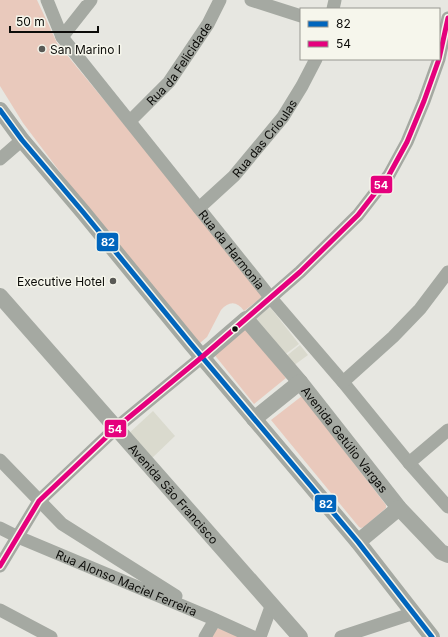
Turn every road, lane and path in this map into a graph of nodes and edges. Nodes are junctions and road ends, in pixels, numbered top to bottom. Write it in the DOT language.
graph roads {
  1 [pos="47,0"];
  2 [pos="90,0"];
  3 [pos="220,0"];
  4 [pos="251,0"];
  5 [pos="300,16"];
  6 [pos="448,18"];
  7 [pos="62,37"];
  8 [pos="440,54"];
  9 [pos="315,60"];
  10 [pos="439,60"];
  11 [pos="0,110"];
  12 [pos="130,121"];
  13 [pos="22,140"];
  14 [pos="0,159"];
  15 [pos="199,208"];
  16 [pos="448,272"];
  17 [pos="0,296"];
  18 [pos="270,297"];
  19 [pos="246,319"];
  20 [pos="202,357"];
  21 [pos="300,382"];
  22 [pos="343,382"];
  23 [pos="254,419"];
  24 [pos="116,428"];
  25 [pos="448,430"];
  26 [pos="0,460"];
  27 [pos="409,463"];
  28 [pos="39,501"];
  29 [pos="447,503"];
  30 [pos="399,508"];
  31 [pos="0,528"];
  32 [pos="18,536"];
  33 [pos="358,542"];
  34 [pos="448,555"];
  35 [pos="0,566"];
  36 [pos="272,604"];
  37 [pos="0,610"];
  38 [pos="414,614"];
  39 [pos="212,619"];
  40 [pos="51,637"];
  41 [pos="204,637"];
  42 [pos="253,637"];
  43 [pos="260,637"];
  44 [pos="300,637"];
  45 [pos="341,637"];
  46 [pos="432,637"];
  1 -- 7 [label="street, Rua da Harmonia"];
  2 -- 7 [label="street"];
  3 -- 12 [label="street, Rua da Felicidade"];
  4 -- 5 [label="street"];
  6 -- 8 [label="street"];
  7 -- 12 [label="street, Rua da Harmonia"];
  9 -- 15 [label="street, Rua das Crioulas"];
  10 -- 18 [label="street"];
  11 -- 13 [label="street"];
  12 -- 15 [label="street, Rua da Harmonia"];
  13 -- 14 [label="street"];
  13 -- 20 [label="street"];
  15 -- 18 [label="street, Rua da Harmonia"];
  16 -- 22 [label="street"];
  17 -- 24 [label="street, Avenida São Francisco"];
  18 -- 19 [label="street"];
  18 -- 22 [label="street, Rua da Harmonia"];
  19 -- 20 [label="street"];
  19 -- 21 [label="street, Avenida Getúlio Vargas"];
  20 -- 23 [label="street"];
  20 -- 24 [label="street"];
  21 -- 23 [label="street"];
  21 -- 30 [label="street, Avenida Getúlio Vargas"];
  22 -- 27 [label="street, Rua da Harmonia"];
  23 -- 33 [label="street"];
  24 -- 28 [label="street"];
  24 -- 36 [label="street, Avenida São Francisco"];
  25 -- 27 [label="street"];
  26 -- 28 [label="street"];
  27 -- 29 [label="street, Rua da Harmonia"];
  28 -- 32 [label="street"];
  28 -- 39 [label="street"];
  30 -- 33 [label="street"];
  30 -- 34 [label="street, Avenida Getúlio Vargas"];
  31 -- 32 [label="street, Rua Alonso Maciel Ferreira"];
  32 -- 35 [label="street"];
  32 -- 39 [label="street, Rua Alonso Maciel Ferreira"];
  33 -- 38 [label="street"];
  36 -- 43 [label="street"];
  36 -- 44 [label="street, Avenida São Francisco"];
  37 -- 40 [label="street"];
  38 -- 45 [label="street"];
  38 -- 46 [label="street"];
  39 -- 41 [label="street"];
  39 -- 42 [label="street, Rua Alonso Maciel Ferreira"];
}
